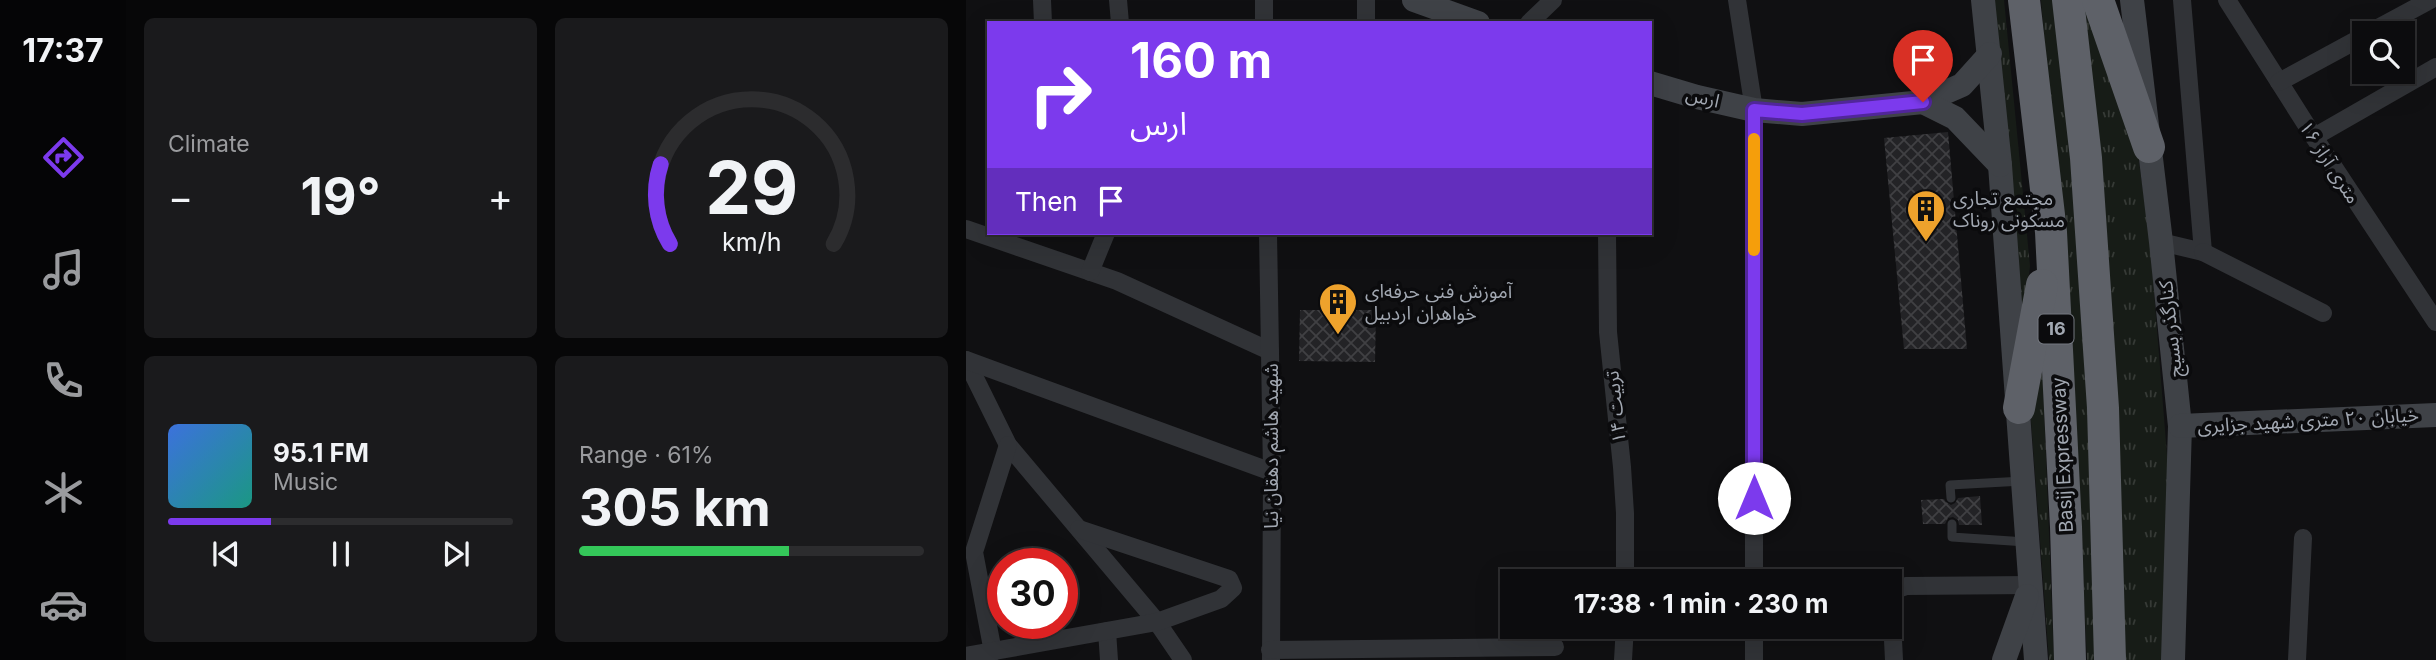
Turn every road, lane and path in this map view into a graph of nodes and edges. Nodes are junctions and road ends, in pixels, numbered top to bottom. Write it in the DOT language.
graph roads {
  1 [pos="1042,0"];
  2 [pos="1118,0"];
  3 [pos="1264,0"];
  4 [pos="1366,0"];
  5 [pos="1414,0"];
  6 [pos="1553,0"];
  7 [pos="1737,0"];
  8 [pos="1983,0"];
  9 [pos="2024,0"];
  10 [pos="2068,0"];
  11 [pos="2098,0"];
  12 [pos="2132,0"];
  13 [pos="2182,0"];
  14 [pos="2430,0"];
  15 [pos="2231,1"];
  16 [pos="1044,21"];
  17 [pos="1120,21"];
  18 [pos="1264,21"];
  19 [pos="1366,21"];
  20 [pos="1473,21"];
  21 [pos="1531,21"];
  22 [pos="2391,21"];
  23 [pos="2352,42"];
  24 [pos="1990,54"];
  25 [pos="2436,68"];
  26 [pos="2279,82"];
  27 [pos="1652,84"];
  28 [pos="1923,102"];
  29 [pos="1754,110"];
  30 [pos="2314,137"];
  31 [pos="2149,146"];
  32 [pos="2000,165"];
  33 [pos="966,229"];
  34 [pos="2051,232"];
  35 [pos="987,233"];
  36 [pos="997,235"];
  37 [pos="1105,235"];
  38 [pos="1268,235"];
  39 [pos="1607,235"];
  40 [pos="1022,240"];
  41 [pos="2161,242"];
  42 [pos="2203,252"];
  43 [pos="1090,272"];
  44 [pos="2323,313"];
  45 [pos="2436,322"];
  46 [pos="1270,351"];
  47 [pos="966,360"];
  48 [pos="2019,408"];
  49 [pos="2436,415"];
  50 [pos="2180,426"];
  51 [pos="1008,445"];
  52 [pos="1272,472"];
  53 [pos="2024,481"];
  54 [pos="1951,498"];
  55 [pos="1952,524"];
  56 [pos="1079,529"];
  57 [pos="2303,538"];
  58 [pos="2028,542"];
  59 [pos="1625,569"];
  60 [pos="1754,569"];
  61 [pos="2031,585"];
  62 [pos="1157,622"];
  63 [pos="1107,632"];
  64 [pos="1624,639"];
  65 [pos="1754,639"];
  66 [pos="1555,647"];
  67 [pos="993,652"];
  68 [pos="1016,654"];
  69 [pos="1270,655"];
  70 [pos="966,656"];
  71 [pos="1109,660"];
  72 [pos="1183,660"];
  73 [pos="1623,660"];
  74 [pos="1754,660"];
  75 [pos="1894,660"];
  76 [pos="2004,660"];
  77 [pos="2036,660"];
  78 [pos="2070,660"];
  79 [pos="2110,660"];
  80 [pos="2173,660"];
  81 [pos="2297,660"];
  1 -- 16 [label="street"];
  2 -- 17 [label="street"];
  3 -- 18 [label="street"];
  4 -- 19 [label="street"];
  5 -- 20 [label="main road"];
  6 -- 21 [label="street"];
  7 -- 29 [label="street"];
  8 -- 24 [label="main road"];
  9 -- 34 [label="highway, Basij Expressway / 16"];
  10 -- 79 [label="highway, 16"];
  11 -- 31 [label="highway"];
  12 -- 31 [label="main road, کنارگذر بسیج"];
  13 -- 42 [label="street"];
  14 -- 22 [label="street"];
  15 -- 26 [label="street, ۱۶ متری آراز"];
  23 -- 26 [label="street"];
  24 -- 28 [label="main road"];
  24 -- 32 [label="main road"];
  25 -- 30 [label="street"];
  26 -- 30 [label="street, ۱۶ متری آراز"];
  27 -- 29 [label="main road, ارس"];
  28 -- 29 [label="main road, ارس"];
  28 -- 32 [label="main road"];
  29 -- 60 [label="street"];
  30 -- 45 [label="street, ۱۶ متری آراز"];
  31 -- 41 [label="main road, کنارگذر بسیج"];
  32 -- 48 [label="main road"];
  33 -- 35 [label="street"];
  34 -- 48 [label="highway"];
  34 -- 78 [label="highway, Basij Expressway / 16"];
  36 -- 40 [label="street"];
  37 -- 43 [label="street"];
  38 -- 46 [label="street, شهید هاشم دهقان نیا"];
  39 -- 59 [label="street, تربیت ۱۴"];
  40 -- 43 [label="street"];
  41 -- 42 [label="street"];
  41 -- 50 [label="main road, کنارگذر بسیج"];
  42 -- 44 [label="street"];
  43 -- 46 [label="street"];
  46 -- 52 [label="street, شهید هاشم دهقان نیا"];
  47 -- 51 [label="street"];
  47 -- 52 [label="street"];
  48 -- 53 [label="main road"];
  49 -- 50 [label="main road, خیابان ۲۰ متری شهید جزایری"];
  50 -- 80 [label="main road, کنارگذر بسیج"];
  51 -- 56 [label="street"];
  51 -- 67 [label="street"];
  52 -- 69 [label="street, شهید هاشم دهقان نیا"];
  53 -- 54 [label="lane"];
  53 -- 58 [label="main road"];
  55 -- 58 [label="lane"];
  56 -- 62 [label="street"];
  56 -- 62 [label="street"];
  57 -- 81 [label="street"];
  58 -- 61 [label="main road"];
  61 -- 75 [label="street"];
  61 -- 76 [label="main road"];
  61 -- 77 [label="main road"];
  62 -- 63 [label="street"];
  62 -- 72 [label="street"];
  63 -- 68 [label="street"];
  63 -- 71 [label="street"];
  64 -- 73 [label="street"];
  65 -- 74 [label="street"];
  66 -- 69 [label="street"];
  67 -- 68 [label="street"];
  67 -- 70 [label="street"];
}
